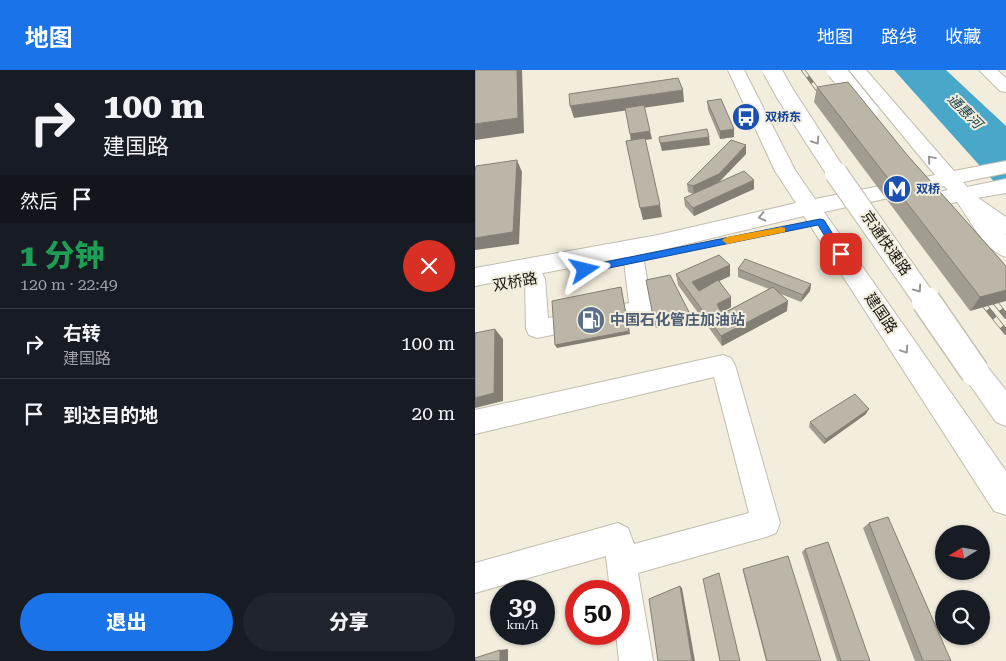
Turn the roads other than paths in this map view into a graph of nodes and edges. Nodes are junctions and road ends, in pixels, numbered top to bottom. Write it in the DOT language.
graph roads {
  1 [pos="735,70"];
  2 [pos="772,70"];
  3 [pos="837,70"];
  4 [pos="857,70"];
  5 [pos="987,70"];
  6 [pos="1006,87"];
  7 [pos="1006,167"];
  8 [pos="947,178"];
  9 [pos="996,188"];
  10 [pos="963,195"];
  11 [pos="815,214"];
  12 [pos="1006,228"];
  13 [pos="1006,249"];
  14 [pos="634,261"];
  15 [pos="1006,269"];
  16 [pos="475,277"];
  17 [pos="535,278"];
  18 [pos="475,289"];
  19 [pos="1006,413"];
  20 [pos="475,422"];
  21 [pos="1006,499"];
  22 [pos="621,562"];
  23 [pos="475,578"];
  24 [pos="635,661"];
  1 -- 11 [label="main road, 建国路"];
  2 -- 19 [label="main road, 京通快速路, one-way, bridge"];
  3 -- 15 [label="main road, bridge"];
  8 -- 4 [label="main road, one-way"];
  5 -- 6 [label="main road"];
  7 -- 8 [label="main road"];
  8 -- 10 [label="main road"];
  8 -- 11 [label="main road"];
  9 -- 10 [label="main road"];
  10 -- 11 [label="main road"];
  10 -- 12 [label="street"];
  10 -- 13 [label="main road"];
  11 -- 14 [label="main road, 双桥路"];
  11 -- 16 [label="main road, 双桥路, one-way"];
  11 -- 21 [label="main road, 建国路, one-way"];
  14 -- 17 [label="main road, 双桥路"];
  14 -- 17 [label="street"];
  17 -- 18 [label="main road, 双桥路"];
  20 -- 22 [label="street"];
  22 -- 23 [label="street"];
  22 -- 24 [label="street"];
}
